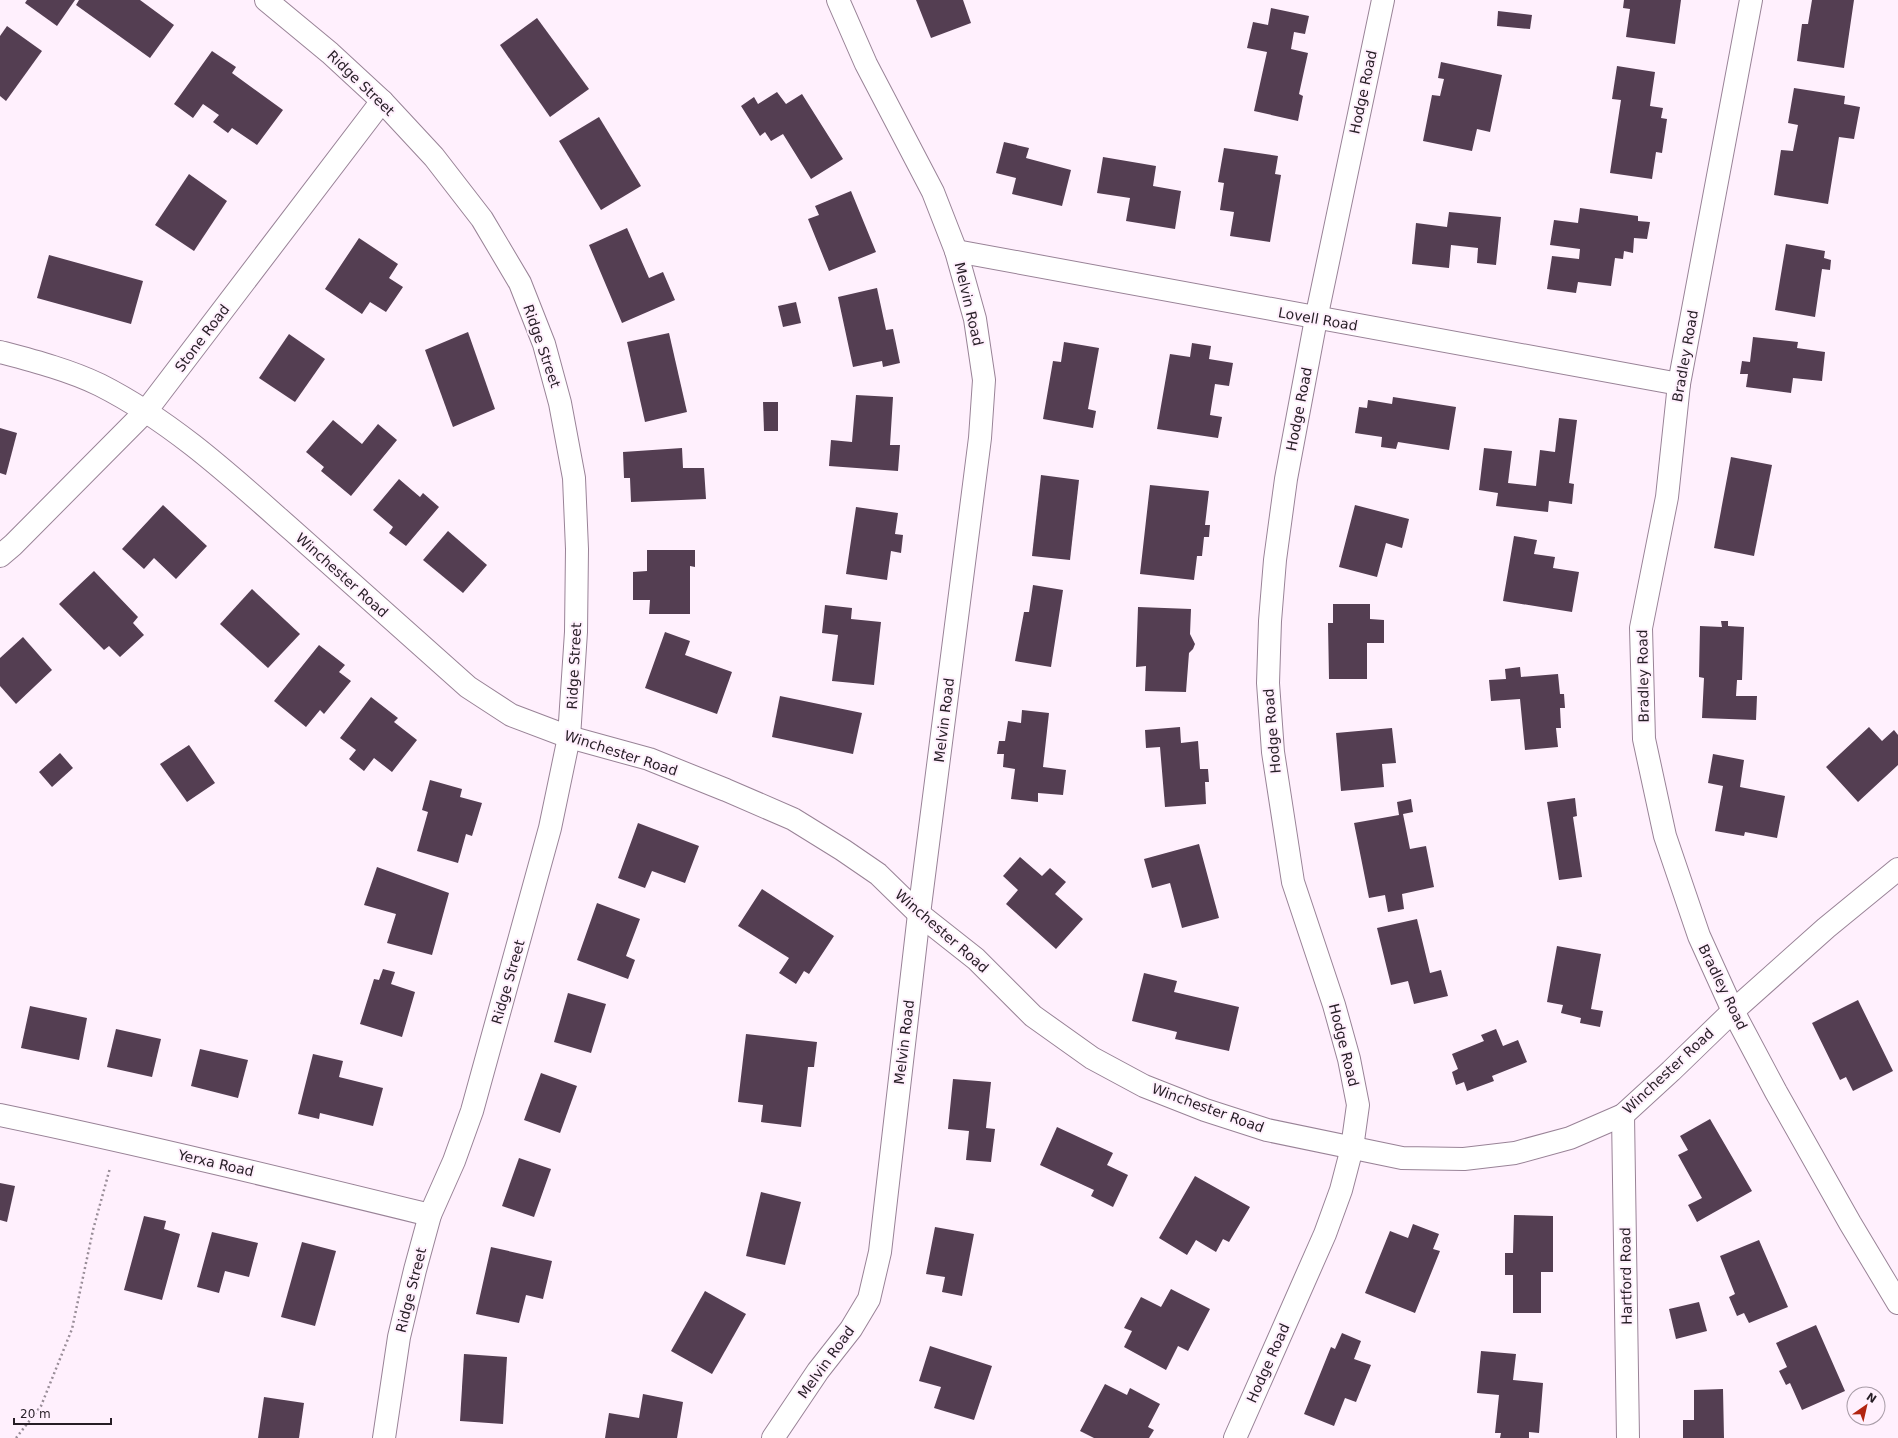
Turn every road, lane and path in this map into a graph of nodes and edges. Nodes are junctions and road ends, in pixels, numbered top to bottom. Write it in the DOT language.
graph roads {
  1 [pos="266,0"];
  2 [pos="838,0"];
  3 [pos="1383,0"];
  4 [pos="1751,0"];
  5 [pos="382,101"];
  6 [pos="956,252"];
  7 [pos="1316,318"];
  8 [pos="0,352"];
  9 [pos="1679,384"];
  10 [pos="146,411"];
  11 [pos="0,556"];
  12 [pos="569,737"];
  13 [pos="1898,869"];
  14 [pos="919,914"];
  15 [pos="1733,1011"];
  16 [pos="0,1115"];
  17 [pos="1623,1115"];
  18 [pos="118,1140"];
  19 [pos="1352,1148"];
  20 [pos="430,1215"];
  21 [pos="1898,1303"];
  22 [pos="16,1438"];
  23 [pos="384,1438"];
  24 [pos="773,1438"];
  25 [pos="1235,1438"];
  26 [pos="1628,1438"];
  1 -- 5 [label="street, Ridge Street"];
  2 -- 6 [label="street, Melvin Road"];
  3 -- 7 [label="street, Hodge Road"];
  4 -- 9 [label="street, Bradley Road"];
  5 -- 10 [label="street, Stone Road"];
  5 -- 12 [label="street, Ridge Street"];
  6 -- 7 [label="street, Lovell Road"];
  6 -- 14 [label="street, Melvin Road"];
  7 -- 9 [label="street, Lovell Road"];
  7 -- 19 [label="street, Hodge Road"];
  8 -- 10 [label="street, Winchester Road"];
  9 -- 15 [label="street, Bradley Road"];
  10 -- 11 [label="street, Stone Road"];
  10 -- 12 [label="street, Winchester Road"];
  12 -- 14 [label="street, Winchester Road"];
  12 -- 20 [label="street, Ridge Street"];
  13 -- 15 [label="street, Winchester Road"];
  14 -- 19 [label="street, Winchester Road"];
  14 -- 24 [label="street, Melvin Road"];
  15 -- 17 [label="street, Winchester Road"];
  15 -- 21 [label="street, Bradley Road"];
  16 -- 18 [label="street, Yerxa Road"];
  17 -- 19 [label="street, Winchester Road"];
  17 -- 26 [label="street, Hartford Road"];
  18 -- 20 [label="street, Yerxa Road"];
  18 -- 22 [label="path"];
  19 -- 25 [label="street, Hodge Road"];
  20 -- 23 [label="street, Ridge Street"];
}
